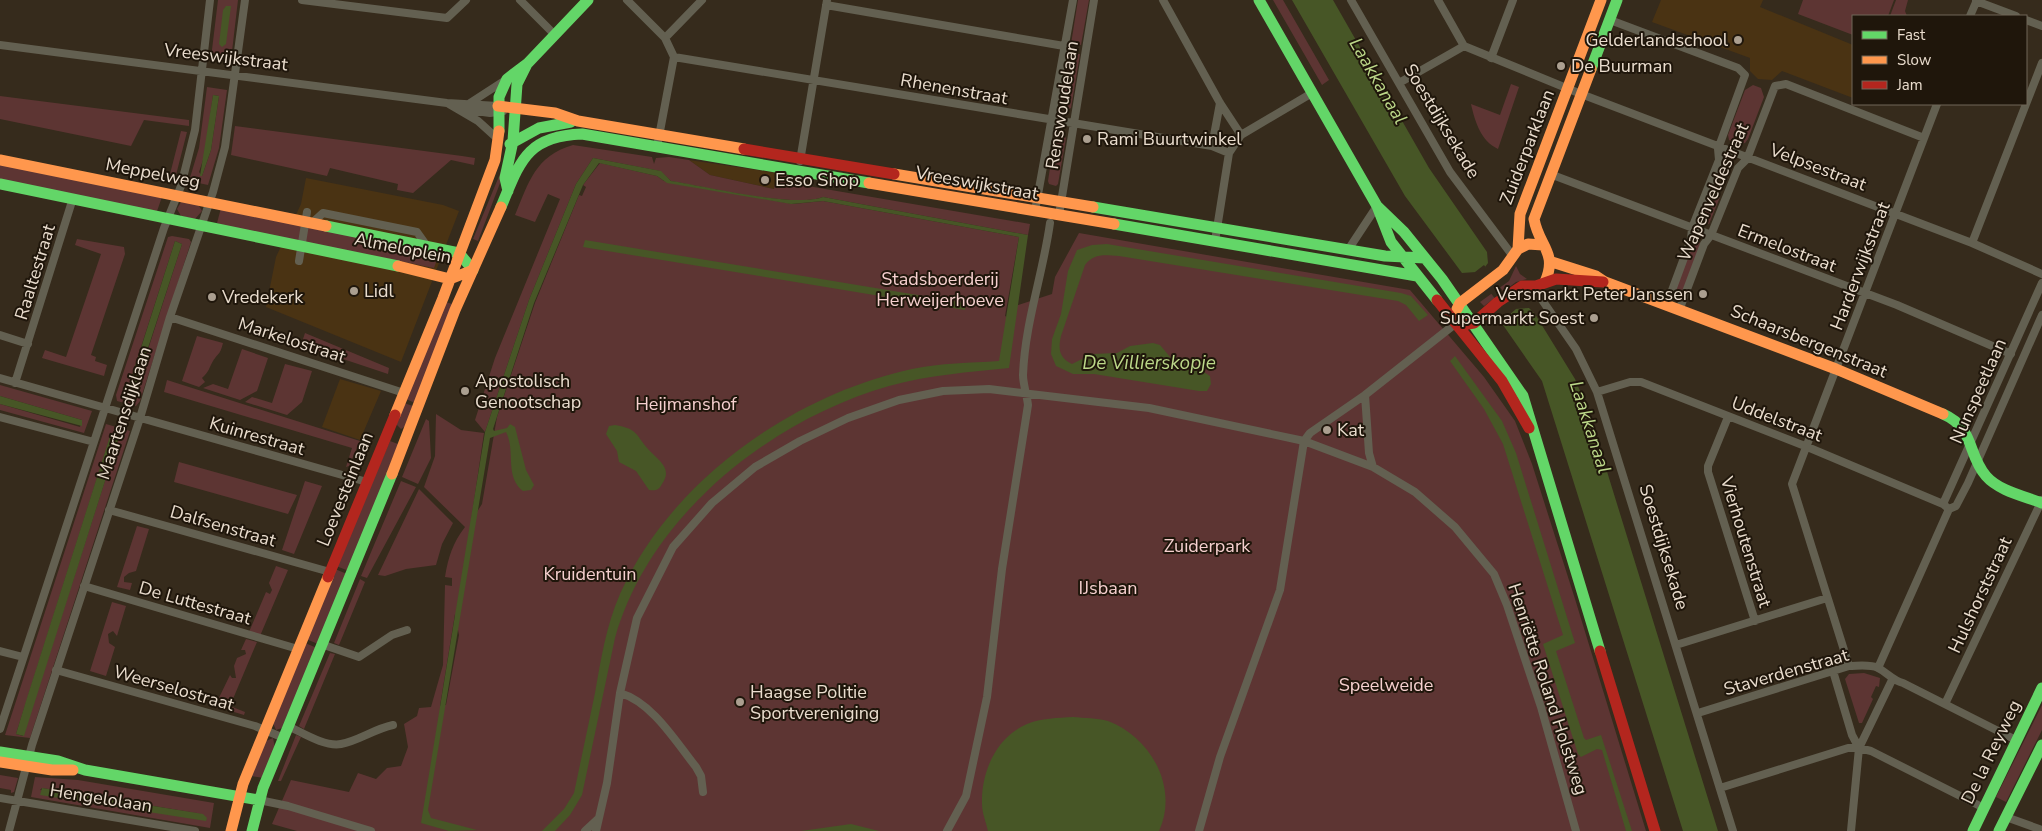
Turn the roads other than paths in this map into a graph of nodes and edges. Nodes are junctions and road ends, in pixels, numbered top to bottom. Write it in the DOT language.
graph roads {
  1 [pos="210,0"];
  2 [pos="244,0"];
  3 [pos="302,0"];
  4 [pos="466,0"];
  5 [pos="520,0"];
  6 [pos="588,0"];
  7 [pos="627,0"];
  8 [pos="702,0"];
  9 [pos="1073,0"];
  10 [pos="1094,0"];
  11 [pos="1163,0"];
  12 [pos="1259,0"];
  13 [pos="1351,0"];
  14 [pos="1438,0"];
  15 [pos="1513,0"];
  16 [pos="1601,0"];
  17 [pos="1617,0"];
  18 [pos="1977,0"];
  19 [pos="827,3"];
  20 [pos="1970,15"];
  21 [pos="2014,15"];
  22 [pos="2027,20"];
  23 [pos="1613,21"];
  24 [pos="2042,26"];
  25 [pos="555,34"];
  26 [pos="665,38"];
  27 [pos="0,45"];
  28 [pos="1064,46"];
  29 [pos="1464,46"];
  30 [pos="674,57"];
  31 [pos="1491,58"];
  32 [pos="528,63"];
  33 [pos="2042,63"];
  34 [pos="201,72"];
  35 [pos="236,76"];
  36 [pos="507,78"];
  37 [pos="813,80"];
  38 [pos="1399,83"];
  39 [pos="1568,87"];
  40 [pos="1312,94"];
  41 [pos="1584,95"];
  42 [pos="2027,102"];
  43 [pos="447,103"];
  44 [pos="470,103"];
  45 [pos="1220,103"];
  46 [pos="1937,105"];
  47 [pos="2026,105"];
  48 [pos="514,108"];
  49 [pos="459,109"];
  50 [pos="498,109"];
  51 [pos="1052,120"];
  52 [pos="578,122"];
  53 [pos="1074,124"];
  54 [pos="660,134"];
  55 [pos="1241,135"];
  56 [pos="1924,138"];
  57 [pos="508,143"];
  58 [pos="1719,145"];
  59 [pos="1212,146"];
  60 [pos="533,147"];
  61 [pos="658,147"];
  62 [pos="1229,153"];
  63 [pos="1748,156"];
  64 [pos="0,160"];
  65 [pos="799,165"];
  66 [pos="1554,175"];
  67 [pos="0,184"];
  68 [pos="508,191"];
  69 [pos="176,196"];
  70 [pos="73,198"];
  71 [pos="1037,199"];
  72 [pos="209,202"];
  73 [pos="1061,203"];
  74 [pos="1378,206"];
  75 [pos="1035,211"];
  76 [pos="1896,214"];
  77 [pos="167,218"];
  78 [pos="306,219"];
  79 [pos="1055,219"];
  80 [pos="202,225"];
  81 [pos="1692,228"];
  82 [pos="1217,229"];
  83 [pos="1711,235"];
  84 [pos="1215,241"];
  85 [pos="1972,243"];
  86 [pos="298,245"];
  87 [pos="1544,245"];
  88 [pos="1348,250"];
  89 [pos="459,253"];
  90 [pos="1513,256"];
  91 [pos="1403,258"];
  92 [pos="1425,258"];
  93 [pos="299,261"];
  94 [pos="1552,262"];
  95 [pos="473,270"];
  96 [pos="2042,274"];
  97 [pos="1417,276"];
  98 [pos="450,280"];
  99 [pos="1605,282"];
  100 [pos="2042,283"];
  101 [pos="1536,284"];
  102 [pos="1866,294"];
  103 [pos="1460,303"];
  104 [pos="1668,304"];
  105 [pos="1680,308"];
  106 [pos="2042,315"];
  107 [pos="170,316"];
  108 [pos="1474,323"];
  109 [pos="1455,324"];
  110 [pos="0,335"];
  111 [pos="28,344"];
  112 [pos="2011,354"];
  113 [pos="1836,369"];
  114 [pos="0,378"];
  115 [pos="15,382"];
  116 [pos="1597,392"];
  117 [pos="404,393"];
  118 [pos="1027,393"];
  119 [pos="1365,395"];
  120 [pos="105,408"];
  121 [pos="1728,417"];
  122 [pos="140,418"];
  123 [pos="1,420"];
  124 [pos="1534,436"];
  125 [pos="1971,440"];
  126 [pos="94,442"];
  127 [pos="1304,442"];
  128 [pos="1805,446"];
  129 [pos="1977,461"];
  130 [pos="1372,467"];
  131 [pos="367,482"];
  132 [pos="2042,502"];
  133 [pos="1946,507"];
  134 [pos="109,510"];
  135 [pos="330,572"];
  136 [pos="84,586"];
  137 [pos="1827,598"];
  138 [pos="1755,621"];
  139 [pos="408,630"];
  140 [pos="321,644"];
  141 [pos="1676,645"];
  142 [pos="298,650"];
  143 [pos="0,651"];
  144 [pos="22,657"];
  145 [pos="1849,666"];
  146 [pos="1878,668"];
  147 [pos="56,670"];
  148 [pos="1833,671"];
  149 [pos="1892,680"];
  150 [pos="2042,688"];
  151 [pos="620,693"];
  152 [pos="1945,704"];
  153 [pos="1698,713"];
  154 [pos="393,725"];
  155 [pos="288,726"];
  156 [pos="0,729"];
  157 [pos="265,730"];
  158 [pos="284,738"];
  159 [pos="2016,740"];
  160 [pos="2042,745"];
  161 [pos="1859,748"];
  162 [pos="0,752"];
  163 [pos="28,761"];
  164 [pos="0,762"];
  165 [pos="1720,788"];
  166 [pos="703,792"];
  167 [pos="239,795"];
  168 [pos="0,798"];
  169 [pos="258,800"];
  170 [pos="18,802"];
  171 [pos="1984,808"];
  172 [pos="2006,817"];
  173 [pos="598,819"];
  174 [pos="2042,830"];
  175 [pos="9,831"];
  176 [pos="196,831"];
  177 [pos="231,831"];
  178 [pos="252,831"];
  179 [pos="371,831"];
  180 [pos="585,831"];
  181 [pos="596,831"];
  182 [pos="947,831"];
  183 [pos="1199,831"];
  184 [pos="1576,831"];
  185 [pos="1655,831"];
  186 [pos="1734,831"];
  187 [pos="1851,831"];
  188 [pos="1972,831"];
  189 [pos="1999,831"];
  1 -- 34 [label="street, Maartensdijklaan"];
  2 -- 35 [label="street, Maartensdijklaan"];
  3 -- 4 [label="street"];
  5 -- 25 [label="street"];
  6 -- 25 [label="main road"];
  7 -- 26 [label="street"];
  8 -- 26 [label="street"];
  9 -- 28 [label="street, Renswoudelaan"];
  10 -- 53 [label="street, Renswoudelaan"];
  11 -- 45 [label="street"];
  12 -- 40 [label="main road"];
  13 -- 38 [label="street, Soestdijksekade"];
  14 -- 29 [label="street"];
  15 -- 31 [label="street"];
  16 -- 39 [label="main road, Zuiderparklaan"];
  17 -- 23 [label="main road, Zuiderparklaan"];
  18 -- 20 [label="street"];
  18 -- 21 [label="street"];
  19 -- 28 [label="street"];
  19 -- 37 [label="street"];
  22 -- 24 [label="street"];
  23 -- 41 [label="main road, Zuiderparklaan"];
  23 -- 58 [label="street, Wapenveldestraat"];
  25 -- 32 [label="main road"];
  26 -- 30 [label="street"];
  27 -- 34 [label="street, Vreeswijkstraat"];
  28 -- 51 [label="street, Renswoudelaan"];
  29 -- 31 [label="street"];
  29 -- 38 [label="street"];
  30 -- 37 [label="street, Rhenenstraat"];
  30 -- 54 [label="street"];
  31 -- 39 [label="street"];
  32 -- 36 [label="main road"];
  32 -- 48 [label="main road"];
  33 -- 42 [label="street"];
  34 -- 35 [label="street, Vreeswijkstraat"];
  34 -- 69 [label="street, Maartensdijklaan"];
  35 -- 43 [label="street, Vreeswijkstraat"];
  35 -- 72 [label="street, Maartensdijklaan"];
  36 -- 44 [label="street"];
  36 -- 50 [label="main road"];
  37 -- 51 [label="street, Rhenenstraat"];
  37 -- 65 [label="street"];
  38 -- 90 [label="street, Soestdijksekade"];
  39 -- 41 [label="street, Zuiderparklaan"];
  39 -- 90 [label="main road, Zuiderparklaan"];
  40 -- 55 [label="street"];
  40 -- 74 [label="main road"];
  41 -- 58 [label="street, Velpsestraat"];
  41 -- 66 [label="main road, Zuiderparklaan"];
  43 -- 44 [label="street, Vreeswijkstraat"];
  43 -- 49 [label="street, Vreeswijkstraat"];
  44 -- 50 [label="street, Vreeswijkstraat"];
  45 -- 55 [label="street"];
  45 -- 59 [label="street"];
  46 -- 56 [label="street, Harderwijkstraat"];
  47 -- 85 [label="street"];
  48 -- 50 [label="main road, Vreeswijkstraat"];
  48 -- 52 [label="main road, Vreeswijkstraat"];
  48 -- 57 [label="main road"];
  49 -- 50 [label="street, Vreeswijkstraat"];
  49 -- 57 [label="street, Vreeswijkstraat"];
  50 -- 57 [label="main road"];
  51 -- 53 [label="street, Rhenenstraat"];
  51 -- 71 [label="street, Renswoudelaan"];
  52 -- 54 [label="main road, Vreeswijkstraat"];
  52 -- 57 [label="main road, Vreeswijkstraat"];
  53 -- 59 [label="street, Rhenenstraat"];
  53 -- 73 [label="street, Renswoudelaan"];
  54 -- 61 [label="street"];
  54 -- 65 [label="main road, Vreeswijkstraat"];
  55 -- 62 [label="street"];
  56 -- 63 [label="street, Wapenveldestraat"];
  56 -- 76 [label="street, Harderwijkstraat"];
  57 -- 60 [label="main road, Vreeswijkstraat"];
  57 -- 68 [label="main road"];
  57 -- 89 [label="main road, Loevesteinlaan"];
  58 -- 63 [label="street, Velpsestraat"];
  58 -- 81 [label="street, Wapenveldestraat"];
  59 -- 62 [label="street, Rhenenstraat"];
  60 -- 61 [label="main road, Vreeswijkstraat"];
  60 -- 68 [label="main road"];
  61 -- 65 [label="main road, Vreeswijkstraat"];
  62 -- 82 [label="street"];
  63 -- 76 [label="street, Velpsestraat"];
  63 -- 83 [label="street, Wapenveldestraat"];
  64 -- 69 [label="main road, Meppelweg"];
  65 -- 71 [label="main road, Vreeswijkstraat"];
  65 -- 75 [label="main road, Vreeswijkstraat"];
  66 -- 81 [label="street, Ermelostraat"];
  66 -- 87 [label="main road, Zuiderparklaan"];
  67 -- 70 [label="main road"];
  68 -- 95 [label="main road"];
  69 -- 72 [label="main road, Meppelweg"];
  69 -- 77 [label="street, Maartensdijklaan"];
  70 -- 77 [label="main road"];
  70 -- 111 [label="street, Raaltestraat"];
  71 -- 73 [label="main road, Vreeswijkstraat"];
  71 -- 75 [label="street, Renswoudelaan"];
  72 -- 78 [label="main road, Meppelweg"];
  72 -- 80 [label="street, Maartensdijklaan"];
  73 -- 79 [label="street, Renswoudelaan"];
  73 -- 82 [label="main road, Vreeswijkstraat"];
  74 -- 88 [label="street"];
  74 -- 91 [label="main road"];
  74 -- 92 [label="main road"];
  75 -- 79 [label="main road, Vreeswijkstraat"];
  76 -- 85 [label="street, Velpsestraat"];
  76 -- 102 [label="street, Harderwijkstraat"];
  77 -- 80 [label="main road"];
  77 -- 120 [label="street, Maartensdijklaan"];
  78 -- 86 [label="street"];
  78 -- 89 [label="main road, Almeloplein"];
  79 -- 84 [label="main road, Vreeswijkstraat"];
  79 -- 118 [label="street, Renswoudelaan"];
  80 -- 86 [label="main road"];
  80 -- 107 [label="street, Maartensdijklaan"];
  81 -- 83 [label="street, Ermelostraat"];
  81 -- 104 [label="street, Wapenveldestraat"];
  82 -- 84 [label="street"];
  82 -- 88 [label="main road, Vreeswijkstraat"];
  83 -- 102 [label="street, Ermelostraat"];
  83 -- 105 [label="street, Wapenveldestraat"];
  84 -- 97 [label="main road, Vreeswijkstraat"];
  85 -- 96 [label="street, Velpsestraat"];
  86 -- 93 [label="street"];
  86 -- 98 [label="main road, Almeloplein"];
  87 -- 90 [label="main road"];
  87 -- 94 [label="main road, Zuiderparklaan"];
  88 -- 91 [label="main road, Vreeswijkstraat"];
  89 -- 95 [label="main road, Almeloplein"];
  89 -- 98 [label="main road, Loevesteinlaan"];
  90 -- 103 [label="main road"];
  91 -- 92 [label="main road, Vreeswijkstraat"];
  91 -- 97 [label="main road"];
  92 -- 103 [label="main road"];
  94 -- 99 [label="main road, Schaarsbergenstraat"];
  94 -- 101 [label="main road"];
  95 -- 98 [label="main road, Almeloplein"];
  95 -- 140 [label="main road"];
  97 -- 109 [label="main road"];
  98 -- 117 [label="main road, Loevesteinlaan"];
  99 -- 101 [label="main road, Schaarsbergenstraat"];
  99 -- 104 [label="main road, Schaarsbergenstraat"];
  100 -- 112 [label="street, Nunspeetlaan"];
  101 -- 108 [label="main road"];
  101 -- 116 [label="street, Soestdijksekade"];
  102 -- 112 [label="street, Ermelostraat"];
  102 -- 113 [label="street, Harderwijkstraat"];
  103 -- 108 [label="main road"];
  103 -- 109 [label="main road"];
  104 -- 105 [label="main road, Schaarsbergenstraat"];
  105 -- 113 [label="main road, Schaarsbergenstraat"];
  106 -- 129 [label="street, Nunspeetlaan"];
  107 -- 117 [label="street, Markelostraat"];
  107 -- 122 [label="street, Maartensdijklaan"];
  108 -- 109 [label="main road"];
  108 -- 124 [label="main road"];
  109 -- 119 [label="street"];
  109 -- 124 [label="main road"];
  110 -- 111 [label="street"];
  111 -- 115 [label="street, Raaltestraat"];
  112 -- 125 [label="street, Nunspeetlaan"];
  113 -- 125 [label="main road, Schaarsbergenstraat"];
  113 -- 128 [label="street, Harderwijkstraat"];
  114 -- 115 [label="street, Kuinrestraat"];
  115 -- 120 [label="street, Kuinrestraat"];
  116 -- 121 [label="street, Uddelstraat"];
  116 -- 141 [label="street, Soestdijksekade"];
  117 -- 131 [label="main road, Loevesteinlaan"];
  118 -- 127 [label="street, Henriëtte Roland Holstweg"];
  118 -- 151 [label="street, Henriëtte Roland Holstweg"];
  118 -- 182 [label="street, Renswoudelaan"];
  119 -- 127 [label="street"];
  119 -- 130 [label="street"];
  120 -- 122 [label="street, Kuinrestraat"];
  120 -- 126 [label="street, Maartensdijklaan"];
  121 -- 128 [label="street, Uddelstraat"];
  121 -- 138 [label="street, Vierhoutenstraat"];
  122 -- 131 [label="street, Kuinrestraat"];
  122 -- 134 [label="street, Maartensdijklaan"];
  123 -- 126 [label="street"];
  124 -- 185 [label="main road"];
  125 -- 129 [label="main road, Schaarsbergenstraat"];
  125 -- 133 [label="street, Nunspeetlaan"];
  126 -- 144 [label="street, Maartensdijklaan"];
  127 -- 130 [label="street, Henriëtte Roland Holstweg"];
  127 -- 183 [label="street"];
  128 -- 133 [label="street, Uddelstraat"];
  128 -- 137 [label="street, Harderwijkstraat"];
  129 -- 132 [label="main road"];
  129 -- 133 [label="street, Nunspeetlaan"];
  130 -- 184 [label="street, Henriëtte Roland Holstweg"];
  131 -- 135 [label="main road, Loevesteinlaan"];
  132 -- 152 [label="street, Hulshorststraat"];
  133 -- 146 [label="street, Nunspeetlaan"];
  134 -- 135 [label="street, Dalfsenstraat"];
  134 -- 136 [label="street, Maartensdijklaan"];
  135 -- 142 [label="main road, Loevesteinlaan"];
  136 -- 142 [label="street, De Luttestraat"];
  136 -- 147 [label="street, Maartensdijklaan"];
  137 -- 138 [label="street"];
  137 -- 145 [label="street, Harderwijkstraat"];
  138 -- 141 [label="street"];
  139 -- 140 [label="street"];
  140 -- 155 [label="main road"];
  141 -- 153 [label="street, Soestdijksekade"];
  142 -- 157 [label="main road, Loevesteinlaan"];
  143 -- 144 [label="street"];
  144 -- 156 [label="street, Maartensdijklaan"];
  145 -- 146 [label="street, Staverdenstraat"];
  145 -- 148 [label="street, Staverdenstraat"];
  146 -- 149 [label="street"];
  147 -- 157 [label="street, Weerselostraat"];
  147 -- 163 [label="street, Maartensdijklaan"];
  148 -- 153 [label="street, Staverdenstraat"];
  148 -- 161 [label="street"];
  149 -- 152 [label="street"];
  149 -- 161 [label="street"];
  150 -- 159 [label="main road, De la Reyweg"];
  151 -- 166 [label="street"];
  151 -- 173 [label="street, Henriëtte Roland Holstweg"];
  152 -- 159 [label="street"];
  153 -- 165 [label="street, Soestdijksekade"];
  154 -- 155 [label="street"];
  155 -- 158 [label="main road"];
  157 -- 158 [label="street, Weerselostraat"];
  157 -- 167 [label="main road, Loevesteinlaan"];
  158 -- 169 [label="main road"];
  159 -- 171 [label="main road, De la Reyweg"];
  160 -- 172 [label="main road"];
  161 -- 165 [label="street"];
  161 -- 171 [label="street"];
  161 -- 187 [label="street"];
  162 -- 163 [label="main road, Hengelolaan"];
  163 -- 164 [label="main road, Hengelolaan"];
  163 -- 167 [label="main road, Hengelolaan"];
  163 -- 170 [label="street, Maartensdijklaan"];
  165 -- 186 [label="street, Soestdijksekade"];
  167 -- 169 [label="main road, Hengelolaan"];
  167 -- 177 [label="main road, Loevesteinlaan"];
  168 -- 170 [label="street, Hengelolaan"];
  169 -- 178 [label="main road"];
  169 -- 179 [label="street"];
  170 -- 175 [label="street, Maartensdijklaan"];
  170 -- 176 [label="street, Hengelolaan"];
  171 -- 188 [label="main road, De la Reyweg"];
  172 -- 174 [label="street"];
  172 -- 189 [label="main road"];
  173 -- 180 [label="street"];
  173 -- 181 [label="street, Henriëtte Roland Holstweg"];
}
